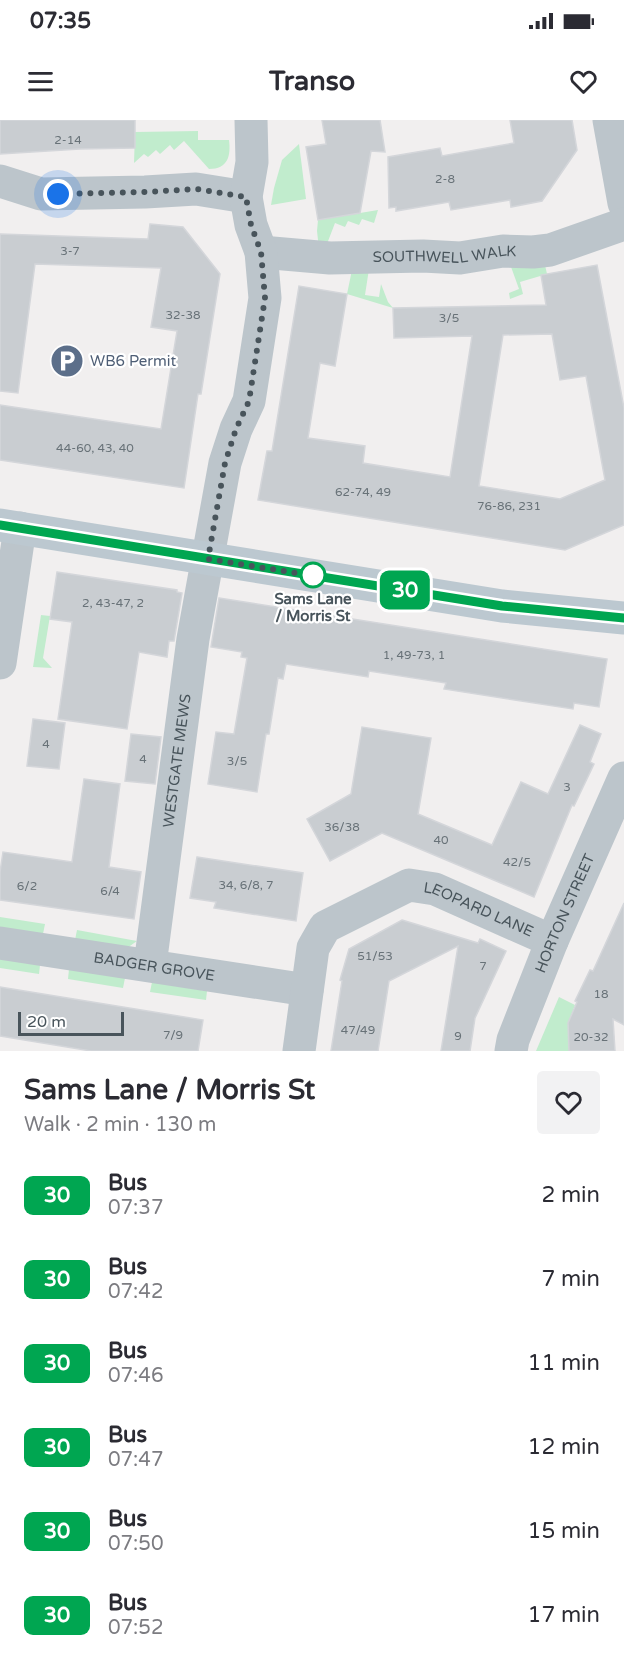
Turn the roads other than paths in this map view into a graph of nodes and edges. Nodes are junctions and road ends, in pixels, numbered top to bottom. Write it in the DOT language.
graph roads {
  1 [pos="251,120"];
  2 [pos="609,120"];
  3 [pos="0,181"];
  4 [pos="246,197"];
  5 [pos="624,203"];
  6 [pos="624,224"];
  7 [pos="261,252"];
  8 [pos="10,526"];
  9 [pos="208,559"];
  10 [pos="624,618"];
  11 [pos="0,663"];
  12 [pos="624,778"];
  13 [pos="552,941"];
  14 [pos="0,943"];
  15 [pos="150,965"];
  16 [pos="307,990"];
  17 [pos="299,1051"];
  18 [pos="511,1051"];
  1 -- 4 [label="street"];
  2 -- 5 [label="street"];
  3 -- 4 [label="street"];
  4 -- 7 [label="street, WESTGATE MEWS"];
  6 -- 7 [label="street, SOUTHWELL WALK"];
  7 -- 9 [label="street, WESTGATE MEWS"];
  8 -- 9 [label="street"];
  8 -- 11 [label="street"];
  9 -- 10 [label="street"];
  9 -- 15 [label="street, WESTGATE MEWS"];
  12 -- 13 [label="street, HORTON STREET"];
  13 -- 16 [label="street, LEOPARD LANE"];
  13 -- 18 [label="street, HORTON STREET"];
  14 -- 15 [label="street, BADGER GROVE"];
  15 -- 16 [label="street, BADGER GROVE"];
  16 -- 17 [label="street, LEOPARD LANE"];
}
